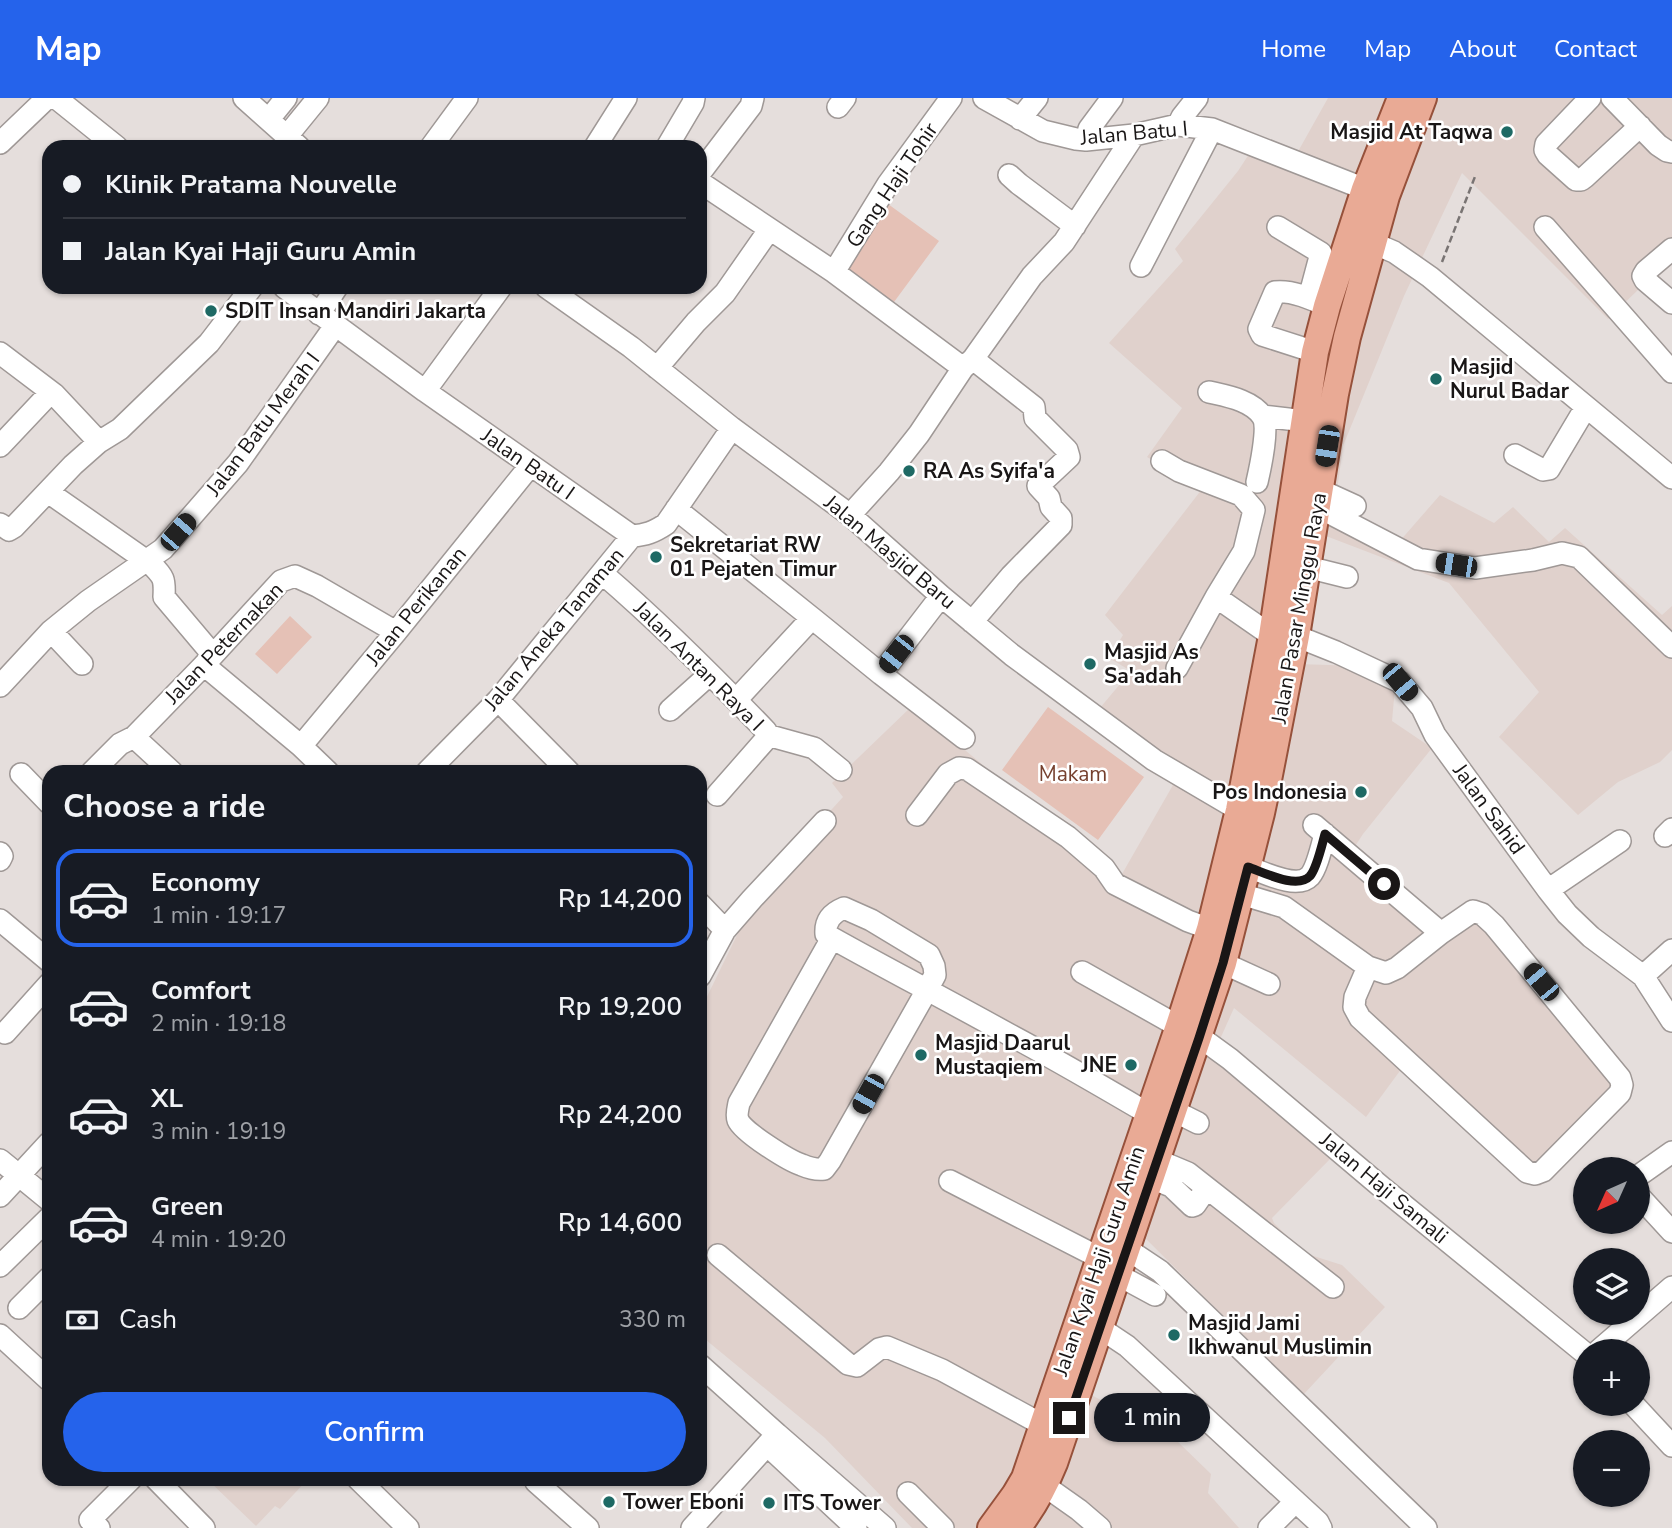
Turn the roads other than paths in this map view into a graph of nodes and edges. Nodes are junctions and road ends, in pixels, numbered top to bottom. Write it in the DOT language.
graph roads {
  1 [pos="47,98"];
  2 [pos="56,98"];
  3 [pos="244,98"];
  4 [pos="286,98"];
  5 [pos="318,98"];
  6 [pos="467,98"];
  7 [pos="626,98"];
  8 [pos="694,98"];
  9 [pos="753,98"];
  10 [pos="951,98"];
  11 [pos="984,98"];
  12 [pos="1037,98"];
  13 [pos="1112,98"];
  14 [pos="1197,98"];
  15 [pos="1401,98"];
  16 [pos="1423,98"];
  17 [pos="1590,98"];
  18 [pos="1612,98"];
  19 [pos="269,119"];
  20 [pos="1020,119"];
  21 [pos="1178,125"];
  22 [pos="1640,126"];
  23 [pos="1212,129"];
  24 [pos="1134,135"];
  25 [pos="108,140"];
  26 [pos="291,140"];
  27 [pos="294,140"];
  28 [pos="436,140"];
  29 [pos="600,140"];
  30 [pos="671,140"];
  31 [pos="1086,140"];
  32 [pos="0,143"];
  33 [pos="1667,143"];
  34 [pos="707,164"];
  35 [pos="1009,175"];
  36 [pos="707,186"];
  37 [pos="1365,189"];
  38 [pos="1075,226"];
  39 [pos="1278,227"];
  40 [pos="1545,227"];
  41 [pos="769,230"];
  42 [pos="1373,243"];
  43 [pos="1672,249"];
  44 [pos="1330,259"];
  45 [pos="1141,266"];
  46 [pos="834,272"];
  47 [pos="247,294"];
  48 [pos="293,294"];
  49 [pos="335,294"];
  50 [pos="496,294"];
  51 [pos="556,294"];
  52 [pos="1318,302"];
  53 [pos="1672,303"];
  54 [pos="327,320"];
  55 [pos="1315,352"];
  56 [pos="0,353"];
  57 [pos="968,363"];
  58 [pos="657,368"];
  59 [pos="1672,372"];
  60 [pos="425,391"];
  61 [pos="51,392"];
  62 [pos="1209,393"];
  63 [pos="1586,407"];
  64 [pos="1262,416"];
  65 [pos="1306,421"];
  66 [pos="732,428"];
  67 [pos="99,442"];
  68 [pos="0,446"];
  69 [pos="1516,455"];
  70 [pos="1162,461"];
  71 [pos="530,466"];
  72 [pos="1298,473"];
  73 [pos="1672,478"];
  74 [pos="48,492"];
  75 [pos="1334,503"];
  76 [pos="676,509"];
  77 [pos="850,515"];
  78 [pos="0,524"];
  79 [pos="632,536"];
  80 [pos="147,560"];
  81 [pos="603,573"];
  82 [pos="941,596"];
  83 [pos="1216,597"];
  84 [pos="812,618"];
  85 [pos="972,622"];
  86 [pos="51,631"];
  87 [pos="396,632"];
  88 [pos="1303,641"];
  89 [pos="1672,647"];
  90 [pos="209,660"];
  91 [pos="82,664"];
  92 [pos="1177,668"];
  93 [pos="881,674"];
  94 [pos="709,675"];
  95 [pos="2,678"];
  96 [pos="498,700"];
  97 [pos="736,700"];
  98 [pos="670,710"];
  99 [pos="767,735"];
  100 [pos="134,737"];
  101 [pos="964,738"];
  102 [pos="301,746"];
  103 [pos="99,765"];
  104 [pos="164,765"];
  105 [pos="321,765"];
  106 [pos="434,765"];
  107 [pos="562,765"];
  108 [pos="841,771"];
  109 [pos="21,774"];
  110 [pos="717,795"];
  111 [pos="42,796"];
  112 [pos="1239,810"];
  113 [pos="917,815"];
  114 [pos="825,821"];
  115 [pos="1620,841"];
  116 [pos="0,853"];
  117 [pos="0,860"];
  118 [pos="1253,869"];
  119 [pos="1548,890"];
  120 [pos="1245,895"];
  121 [pos="707,911"];
  122 [pos="0,920"];
  123 [pos="1210,929"];
  124 [pos="725,930"];
  125 [pos="1441,933"];
  126 [pos="832,938"];
  127 [pos="1672,950"];
  128 [pos="42,955"];
  129 [pos="707,963"];
  130 [pos="1228,965"];
  131 [pos="1368,967"];
  132 [pos="1082,972"];
  133 [pos="1643,976"];
  134 [pos="1262,980"];
  135 [pos="927,990"];
  136 [pos="42,992"];
  137 [pos="1672,1021"];
  138 [pos="5,1033"];
  139 [pos="1195,1036"];
  140 [pos="1178,1116"];
  141 [pos="42,1150"];
  142 [pos="1672,1153"];
  143 [pos="0,1160"];
  144 [pos="1650,1168"];
  145 [pos="1161,1172"];
  146 [pos="19,1175"];
  147 [pos="950,1181"];
  148 [pos="42,1194"];
  149 [pos="0,1196"];
  150 [pos="1650,1208"];
  151 [pos="42,1225"];
  152 [pos="1672,1232"];
  153 [pos="718,1255"];
  154 [pos="1139,1257"];
  155 [pos="0,1266"];
  156 [pos="1119,1274"];
  157 [pos="42,1285"];
  158 [pos="1333,1287"];
  159 [pos="1672,1287"];
  160 [pos="1155,1295"];
  161 [pos="19,1308"];
  162 [pos="1103,1330"];
  163 [pos="0,1335"];
  164 [pos="1612,1339"];
  165 [pos="1573,1343"];
  166 [pos="707,1373"];
  167 [pos="42,1374"];
  168 [pos="1644,1416"];
  169 [pos="1043,1425"];
  170 [pos="772,1440"];
  171 [pos="1672,1446"];
  172 [pos="124,1486"];
  173 [pos="164,1486"];
  174 [pos="365,1486"];
  175 [pos="541,1486"];
  176 [pos="1051,1490"];
  177 [pos="908,1493"];
  178 [pos="1295,1502"];
  179 [pos="1018,1527"];
  180 [pos="99,1528"];
  181 [pos="204,1528"];
  182 [pos="408,1528"];
  183 [pos="588,1528"];
  184 [pos="692,1528"];
  185 [pos="856,1528"];
  186 [pos="885,1528"];
  187 [pos="943,1528"];
  188 [pos="991,1528"];
  189 [pos="1100,1528"];
  190 [pos="1269,1528"];
  191 [pos="1321,1528"];
  192 [pos="1426,1528"];
  1 -- 32 [label="street"];
  2 -- 25 [label="street"];
  3 -- 19 [label="street"];
  4 -- 19 [label="street"];
  5 -- 27 [label="street"];
  6 -- 28 [label="street"];
  7 -- 29 [label="street"];
  8 -- 30 [label="street"];
  9 -- 34 [label="street"];
  10 -- 46 [label="street, Gang Haji Tohir"];
  11 -- 20 [label="street, Jalan Batu I"];
  12 -- 20 [label="street"];
  13 -- 31 [label="street"];
  14 -- 21 [label="street"];
  15 -- 37 [label="main road, Jalan Pasar Minggu Raya"];
  16 -- 42 [label="main road, Jalan Pasar Minggu Raya"];
  17 -- 22 [label="street"];
  18 -- 22 [label="street"];
  19 -- 26 [label="street"];
  20 -- 31 [label="street, Jalan Batu I"];
  21 -- 23 [label="street, Jalan Batu I"];
  21 -- 24 [label="street, Jalan Batu I"];
  22 -- 33 [label="street"];
  23 -- 37 [label="street, Jalan Batu I"];
  23 -- 45 [label="street"];
  24 -- 31 [label="street, Jalan Batu I"];
  24 -- 38 [label="street"];
  35 -- 38 [label="street"];
  36 -- 41 [label="street"];
  37 -- 44 [label="main road, Jalan Pasar Minggu Raya"];
  38 -- 57 [label="street"];
  39 -- 44 [label="street"];
  40 -- 59 [label="street"];
  41 -- 46 [label="street"];
  41 -- 58 [label="street"];
  42 -- 63 [label="street"];
  42 -- 75 [label="main road, Jalan Pasar Minggu Raya"];
  43 -- 53 [label="street"];
  44 -- 52 [label="main road, Jalan Pasar Minggu Raya"];
  46 -- 57 [label="street"];
  47 -- 67 [label="street"];
  48 -- 54 [label="street, Jalan Batu I"];
  49 -- 54 [label="street, Jalan Batu Merah I"];
  50 -- 60 [label="street"];
  51 -- 58 [label="street, Jalan Masjid Baru"];
  52 -- 55 [label="main road, Jalan Pasar Minggu Raya"];
  52 -- 55 [label="street"];
  54 -- 60 [label="street, Jalan Batu I"];
  54 -- 80 [label="street, Jalan Batu Merah I"];
  55 -- 65 [label="main road, Jalan Pasar Minggu Raya"];
  56 -- 61 [label="street"];
  57 -- 77 [label="street"];
  57 -- 85 [label="street"];
  58 -- 66 [label="street, Jalan Masjid Baru"];
  60 -- 71 [label="street, Jalan Batu I"];
  61 -- 67 [label="street"];
  61 -- 68 [label="street"];
  62 -- 64 [label="street"];
  63 -- 69 [label="street"];
  63 -- 73 [label="street"];
  64 -- 65 [label="street"];
  64 -- 72 [label="street"];
  65 -- 72 [label="main road, Jalan Pasar Minggu Raya"];
  66 -- 76 [label="street, Jalan Aneka Tanaman"];
  66 -- 77 [label="street, Jalan Masjid Baru"];
  67 -- 74 [label="street"];
  70 -- 83 [label="street"];
  71 -- 79 [label="street, Jalan Batu I"];
  71 -- 87 [label="street, Jalan Perikanan"];
  72 -- 88 [label="main road, Jalan Pasar Minggu Raya"];
  74 -- 78 [label="street"];
  74 -- 80 [label="street"];
  75 -- 88 [label="main road, Jalan Pasar Minggu Raya"];
  75 -- 89 [label="street"];
  76 -- 79 [label="street, Jalan Aneka Tanaman"];
  76 -- 84 [label="street"];
  77 -- 82 [label="street, Jalan Masjid Baru"];
  79 -- 81 [label="street, Jalan Aneka Tanaman"];
  80 -- 86 [label="street, Jalan Batu Merah I"];
  80 -- 90 [label="street"];
  81 -- 94 [label="street, Jalan Antan Raya I"];
  81 -- 96 [label="street, Jalan Aneka Tanaman"];
  82 -- 85 [label="street, Jalan Masjid Baru"];
  82 -- 93 [label="street"];
  83 -- 88 [label="street, Jalan Sahid"];
  83 -- 92 [label="street"];
  84 -- 93 [label="street"];
  84 -- 97 [label="street"];
  85 -- 112 [label="street, Jalan Masjid Baru"];
  86 -- 91 [label="street"];
  86 -- 95 [label="street, Jalan Batu Merah I"];
  87 -- 90 [label="street, Jalan Peternakan"];
  87 -- 102 [label="street, Jalan Perikanan"];
  88 -- 112 [label="main road, Jalan Pasar Minggu Raya"];
  88 -- 118 [label="main road, Jalan Pasar Minggu Raya"];
  88 -- 119 [label="street, Jalan Sahid"];
  90 -- 100 [label="street, Jalan Peternakan"];
  90 -- 102 [label="street"];
  93 -- 101 [label="street"];
  94 -- 97 [label="street, Jalan Antan Raya I"];
  94 -- 98 [label="street"];
  96 -- 106 [label="street, Jalan Aneka Tanaman"];
  96 -- 107 [label="street"];
  97 -- 99 [label="street, Jalan Antan Raya I"];
  99 -- 108 [label="street"];
  99 -- 110 [label="street, Jalan Antan Raya I"];
  100 -- 103 [label="street, Jalan Peternakan"];
  100 -- 104 [label="street"];
  102 -- 105 [label="street"];
  109 -- 111 [label="street"];
  112 -- 123 [label="main road, Jalan Pasar Minggu Raya"];
  113 -- 123 [label="street"];
  114 -- 124 [label="street"];
  115 -- 119 [label="street"];
  116 -- 117 [label="street"];
  118 -- 120 [label="main road, Jalan Pasar Minggu Raya"];
  118 -- 125 [label="street"];
  119 -- 133 [label="street, Jalan Sahid"];
  120 -- 130 [label="main road, Jalan Pasar Minggu Raya"];
  120 -- 131 [label="street"];
  121 -- 124 [label="street"];
  122 -- 128 [label="street"];
  123 -- 139 [label="main road, Jalan Pasar Minggu Raya"];
  124 -- 129 [label="street"];
  125 -- 131 [label="street"];
  125 -- 131 [label="street"];
  126 -- 135 [label="street"];
  126 -- 135 [label="street"];
  126 -- 135 [label="street"];
  127 -- 133 [label="street"];
  130 -- 134 [label="street"];
  130 -- 139 [label="main road, Jalan Pasar Minggu Raya"];
  132 -- 139 [label="street, Jalan Haji Samali"];
  133 -- 137 [label="street"];
  135 -- 140 [label="street"];
  136 -- 138 [label="street"];
  139 -- 140 [label="main road, Jalan Kyai Haji Guru Amin"];
  139 -- 165 [label="street, Jalan Haji Samali"];
  140 -- 145 [label="main road, Jalan Kyai Haji Guru Amin"];
  141 -- 146 [label="street"];
  142 -- 144 [label="street"];
  143 -- 146 [label="street"];
  145 -- 154 [label="main road, Jalan Kyai Haji Guru Amin"];
  145 -- 156 [label="main road, Jalan Kyai Haji Guru Amin"];
  145 -- 158 [label="street"];
  146 -- 148 [label="street"];
  146 -- 149 [label="street"];
  147 -- 156 [label="street"];
  150 -- 152 [label="street"];
  151 -- 155 [label="street"];
  153 -- 169 [label="street"];
  154 -- 156 [label="main road, Jalan Kyai Haji Guru Amin"];
  154 -- 192 [label="street"];
  156 -- 160 [label="street"];
  156 -- 162 [label="main road, Jalan Kyai Haji Guru Amin"];
  156 -- 169 [label="main road, Jalan Kyai Haji Guru Amin"];
  157 -- 161 [label="street"];
  159 -- 164 [label="street"];
  162 -- 176 [label="main road, Jalan Kyai Haji Guru Amin"];
  162 -- 178 [label="street"];
  163 -- 167 [label="street"];
  166 -- 170 [label="street"];
  168 -- 171 [label="street"];
  169 -- 188 [label="main road, Jalan Kyai Haji Guru Amin"];
  170 -- 184 [label="street"];
  170 -- 185 [label="street"];
  170 -- 186 [label="street"];
  172 -- 180 [label="street"];
  173 -- 181 [label="street"];
  174 -- 182 [label="street"];
  175 -- 183 [label="street"];
  176 -- 179 [label="main road, Jalan Kyai Haji Guru Amin"];
  176 -- 189 [label="street"];
  177 -- 187 [label="street"];
  178 -- 190 [label="street"];
  178 -- 191 [label="street"];
}
